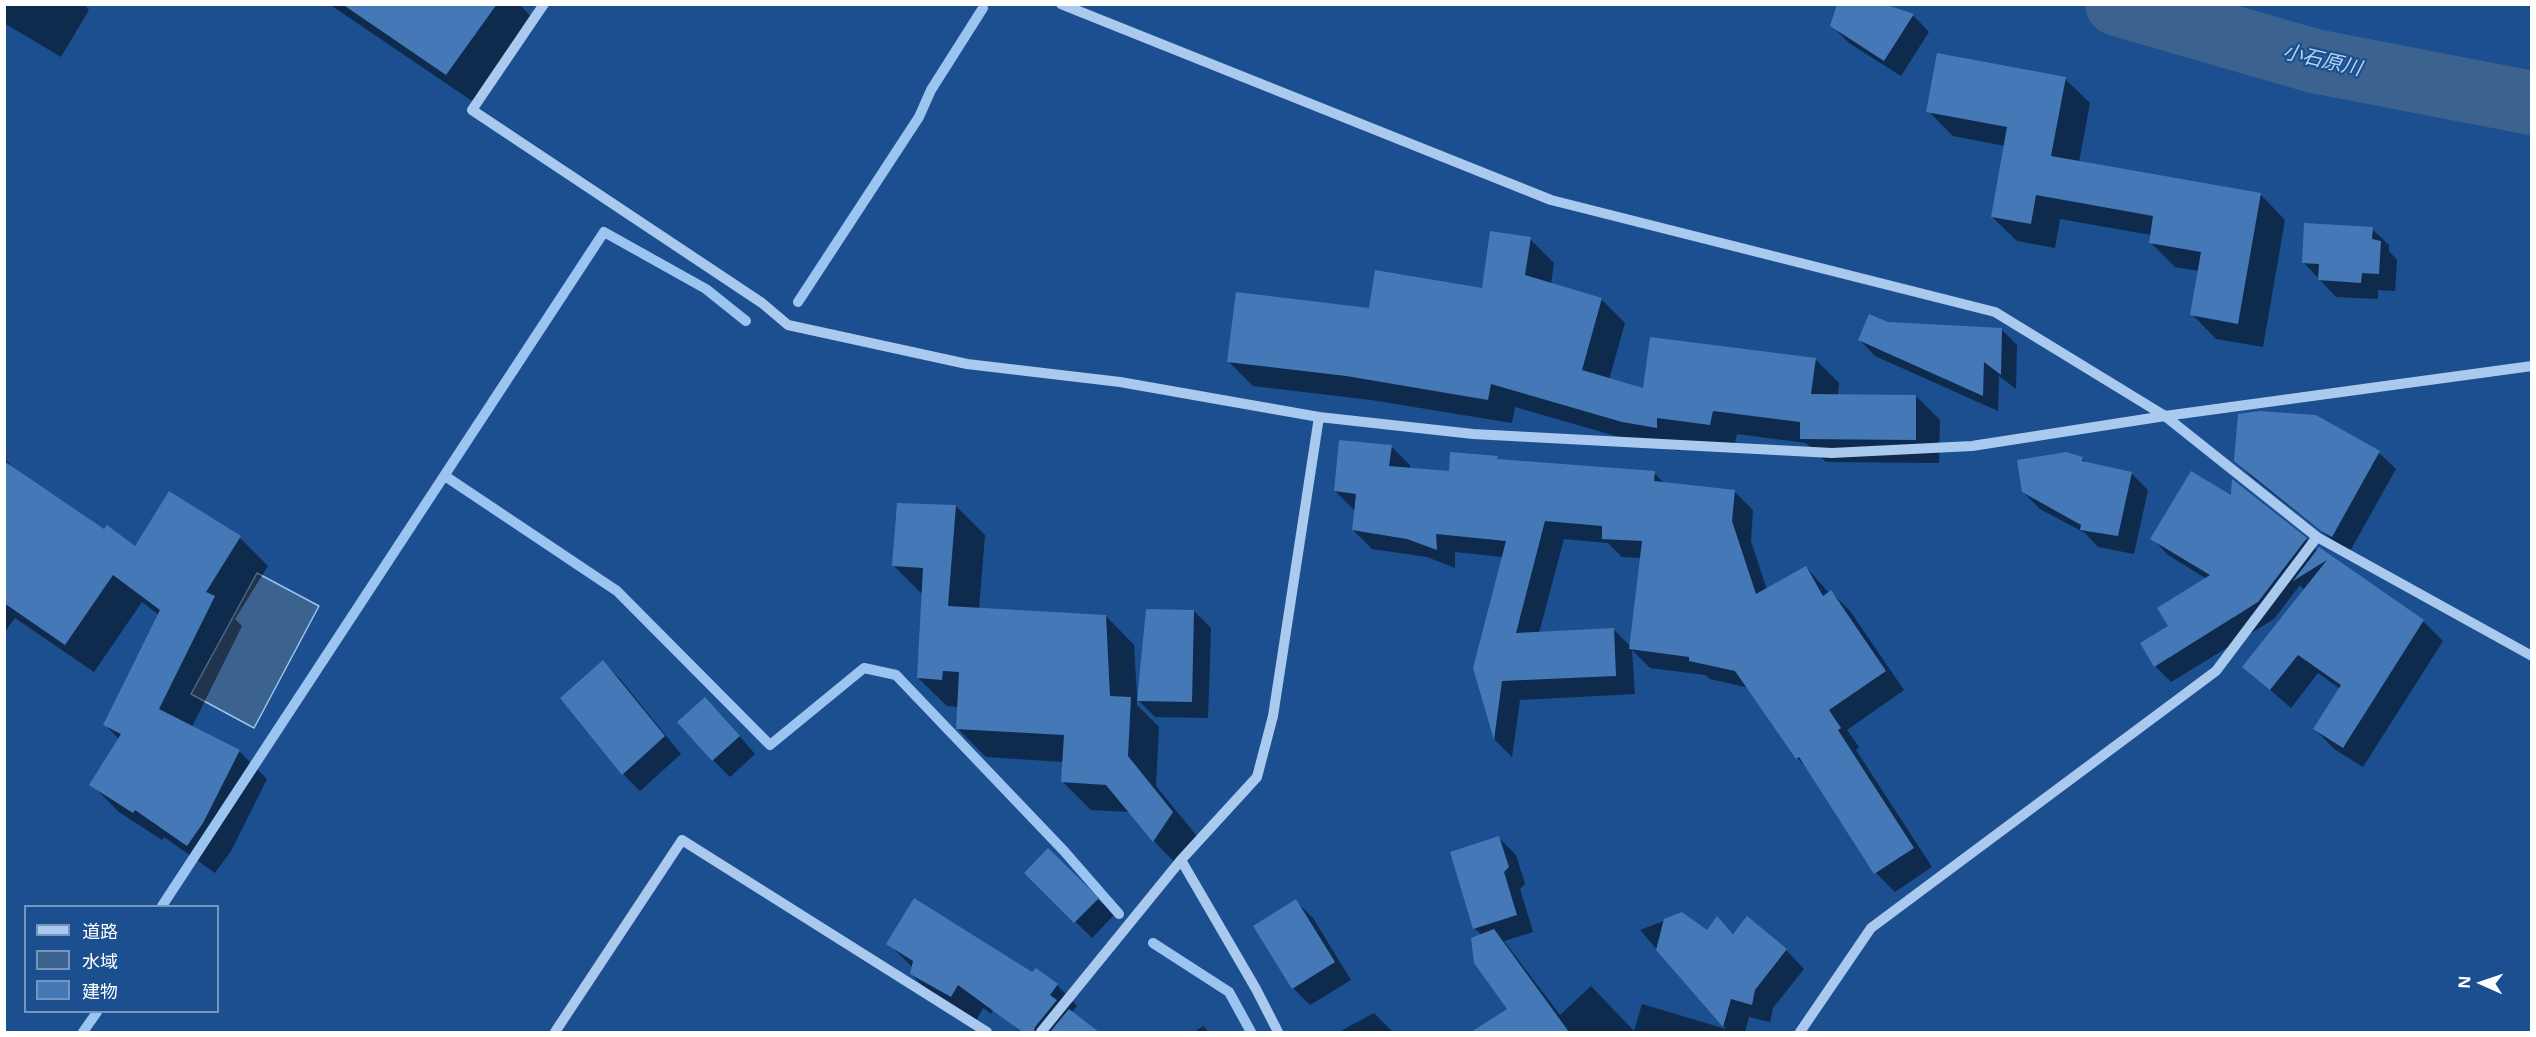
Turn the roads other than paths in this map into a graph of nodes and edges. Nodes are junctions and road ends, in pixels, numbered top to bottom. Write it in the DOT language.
graph roads {
  1 [pos="544,4"];
  2 [pos="1061,4"];
  3 [pos="2532,366"];
  4 [pos="2165,416"];
  5 [pos="1319,417"];
  6 [pos="2317,537"];
  7 [pos="2532,656"];
  8 [pos="1181,860"];
  9 [pos="555,1032"];
  10 [pos="987,1032"];
  11 [pos="1041,1032"];
  12 [pos="1278,1032"];
  13 [pos="1800,1032"];
  1 -- 5 [label="street"];
  2 -- 4 [label="street"];
  3 -- 4 [label="street"];
  4 -- 5 [label="street"];
  4 -- 6 [label="street"];
  5 -- 8 [label="street"];
  6 -- 7 [label="street"];
  6 -- 13 [label="street"];
  8 -- 11 [label="street"];
  8 -- 12 [label="street"];
  9 -- 10 [label="street"];
}
